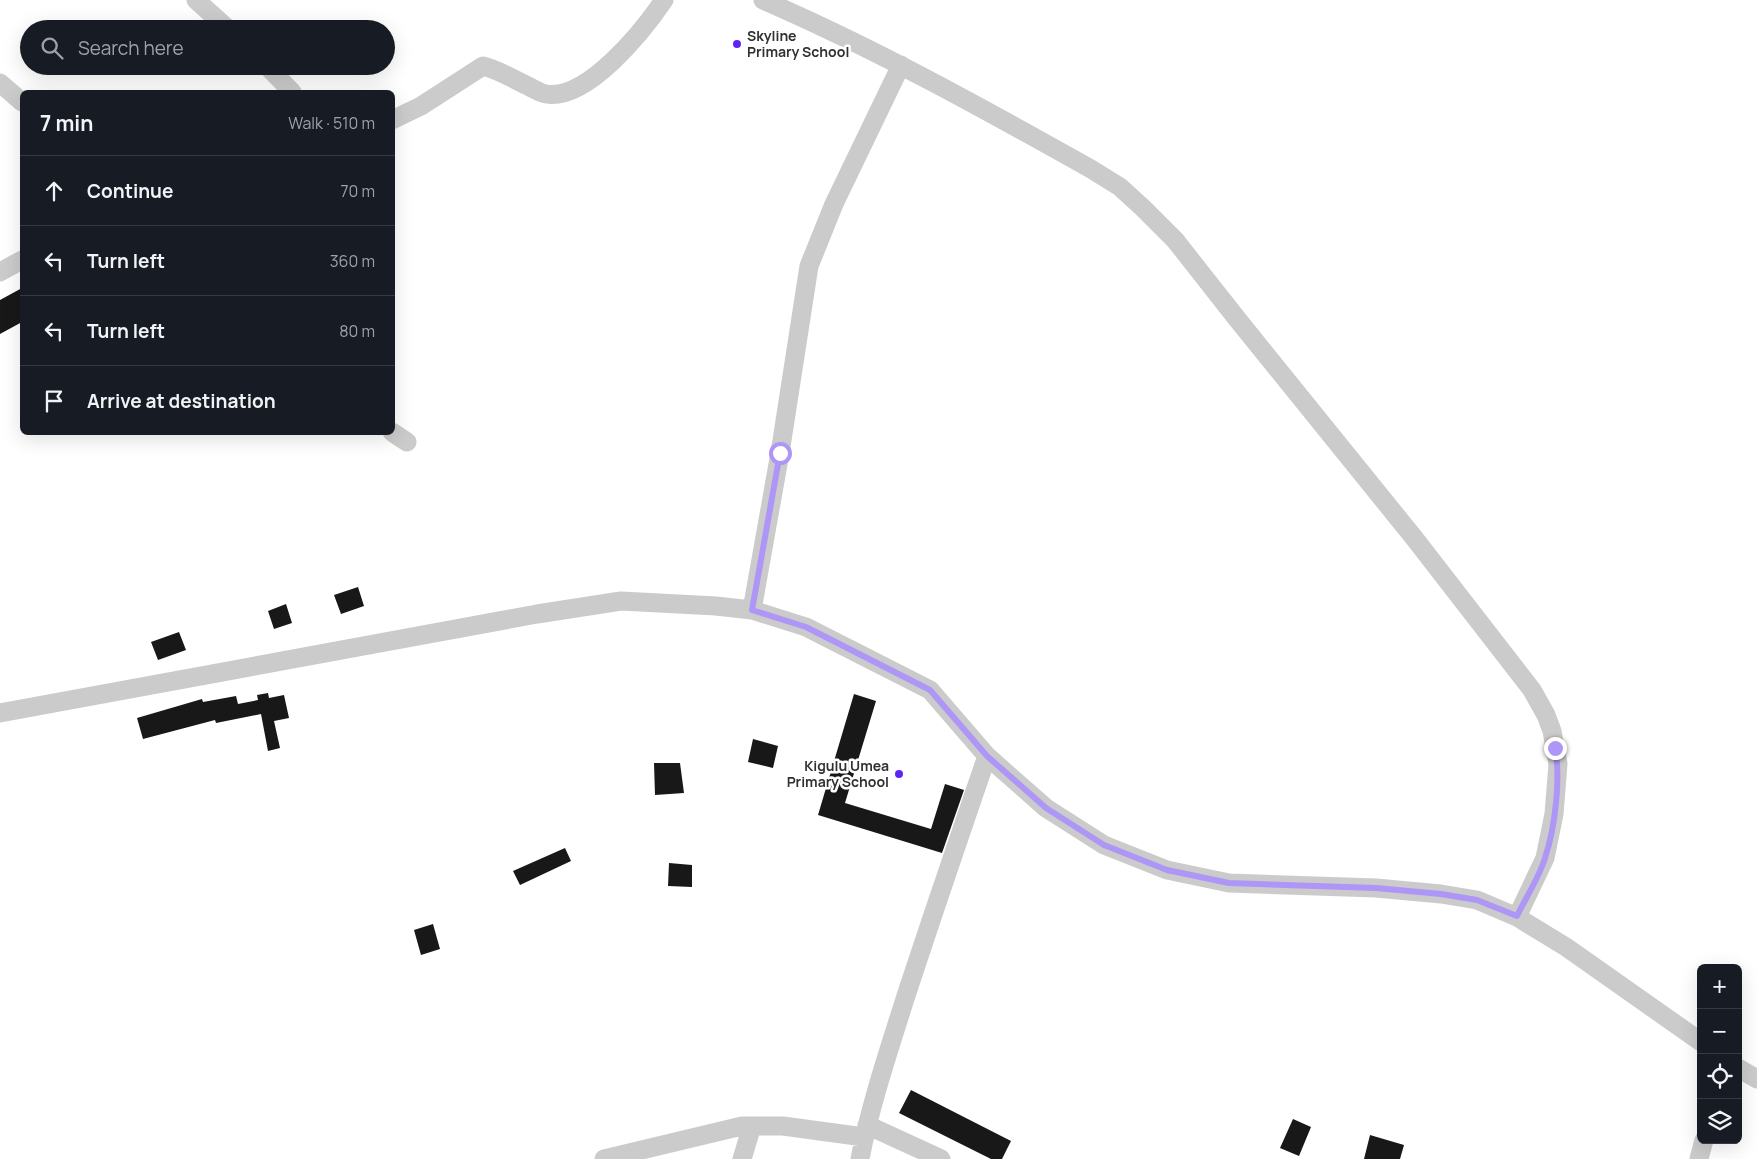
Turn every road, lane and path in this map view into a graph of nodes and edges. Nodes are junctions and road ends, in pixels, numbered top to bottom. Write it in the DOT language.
graph roads {
  1 [pos="196,0"];
  2 [pos="664,0"];
  3 [pos="763,0"];
  4 [pos="218,20"];
  5 [pos="901,65"];
  6 [pos="275,75"];
  7 [pos="0,83"];
  8 [pos="290,90"];
  9 [pos="20,100"];
  10 [pos="395,119"];
  11 [pos="20,261"];
  12 [pos="0,272"];
  13 [pos="752,610"];
  14 [pos="0,713"];
  15 [pos="987,756"];
  16 [pos="1517,916"];
  17 [pos="1697,1039"];
  18 [pos="1742,1070"];
  19 [pos="1757,1079"];
  20 [pos="752,1126"];
  21 [pos="866,1131"];
  22 [pos="1703,1144"];
  23 [pos="604,1159"];
  24 [pos="742,1159"];
  25 [pos="860,1159"];
  26 [pos="941,1159"];
  27 [pos="1700,1159"];
  1 -- 4 [label="street"];
  2 -- 10 [label="street"];
  3 -- 5 [label="street"];
  5 -- 13 [label="street"];
  5 -- 16 [label="street"];
  6 -- 8 [label="street"];
  7 -- 9 [label="street"];
  11 -- 12 [label="street"];
  13 -- 14 [label="street"];
  13 -- 15 [label="street"];
  15 -- 16 [label="street"];
  15 -- 21 [label="street"];
  16 -- 17 [label="street"];
  18 -- 19 [label="street"];
  20 -- 21 [label="street"];
  20 -- 23 [label="street"];
  20 -- 24 [label="street"];
  21 -- 25 [label="street"];
  21 -- 26 [label="street"];
  22 -- 27 [label="street"];
}
